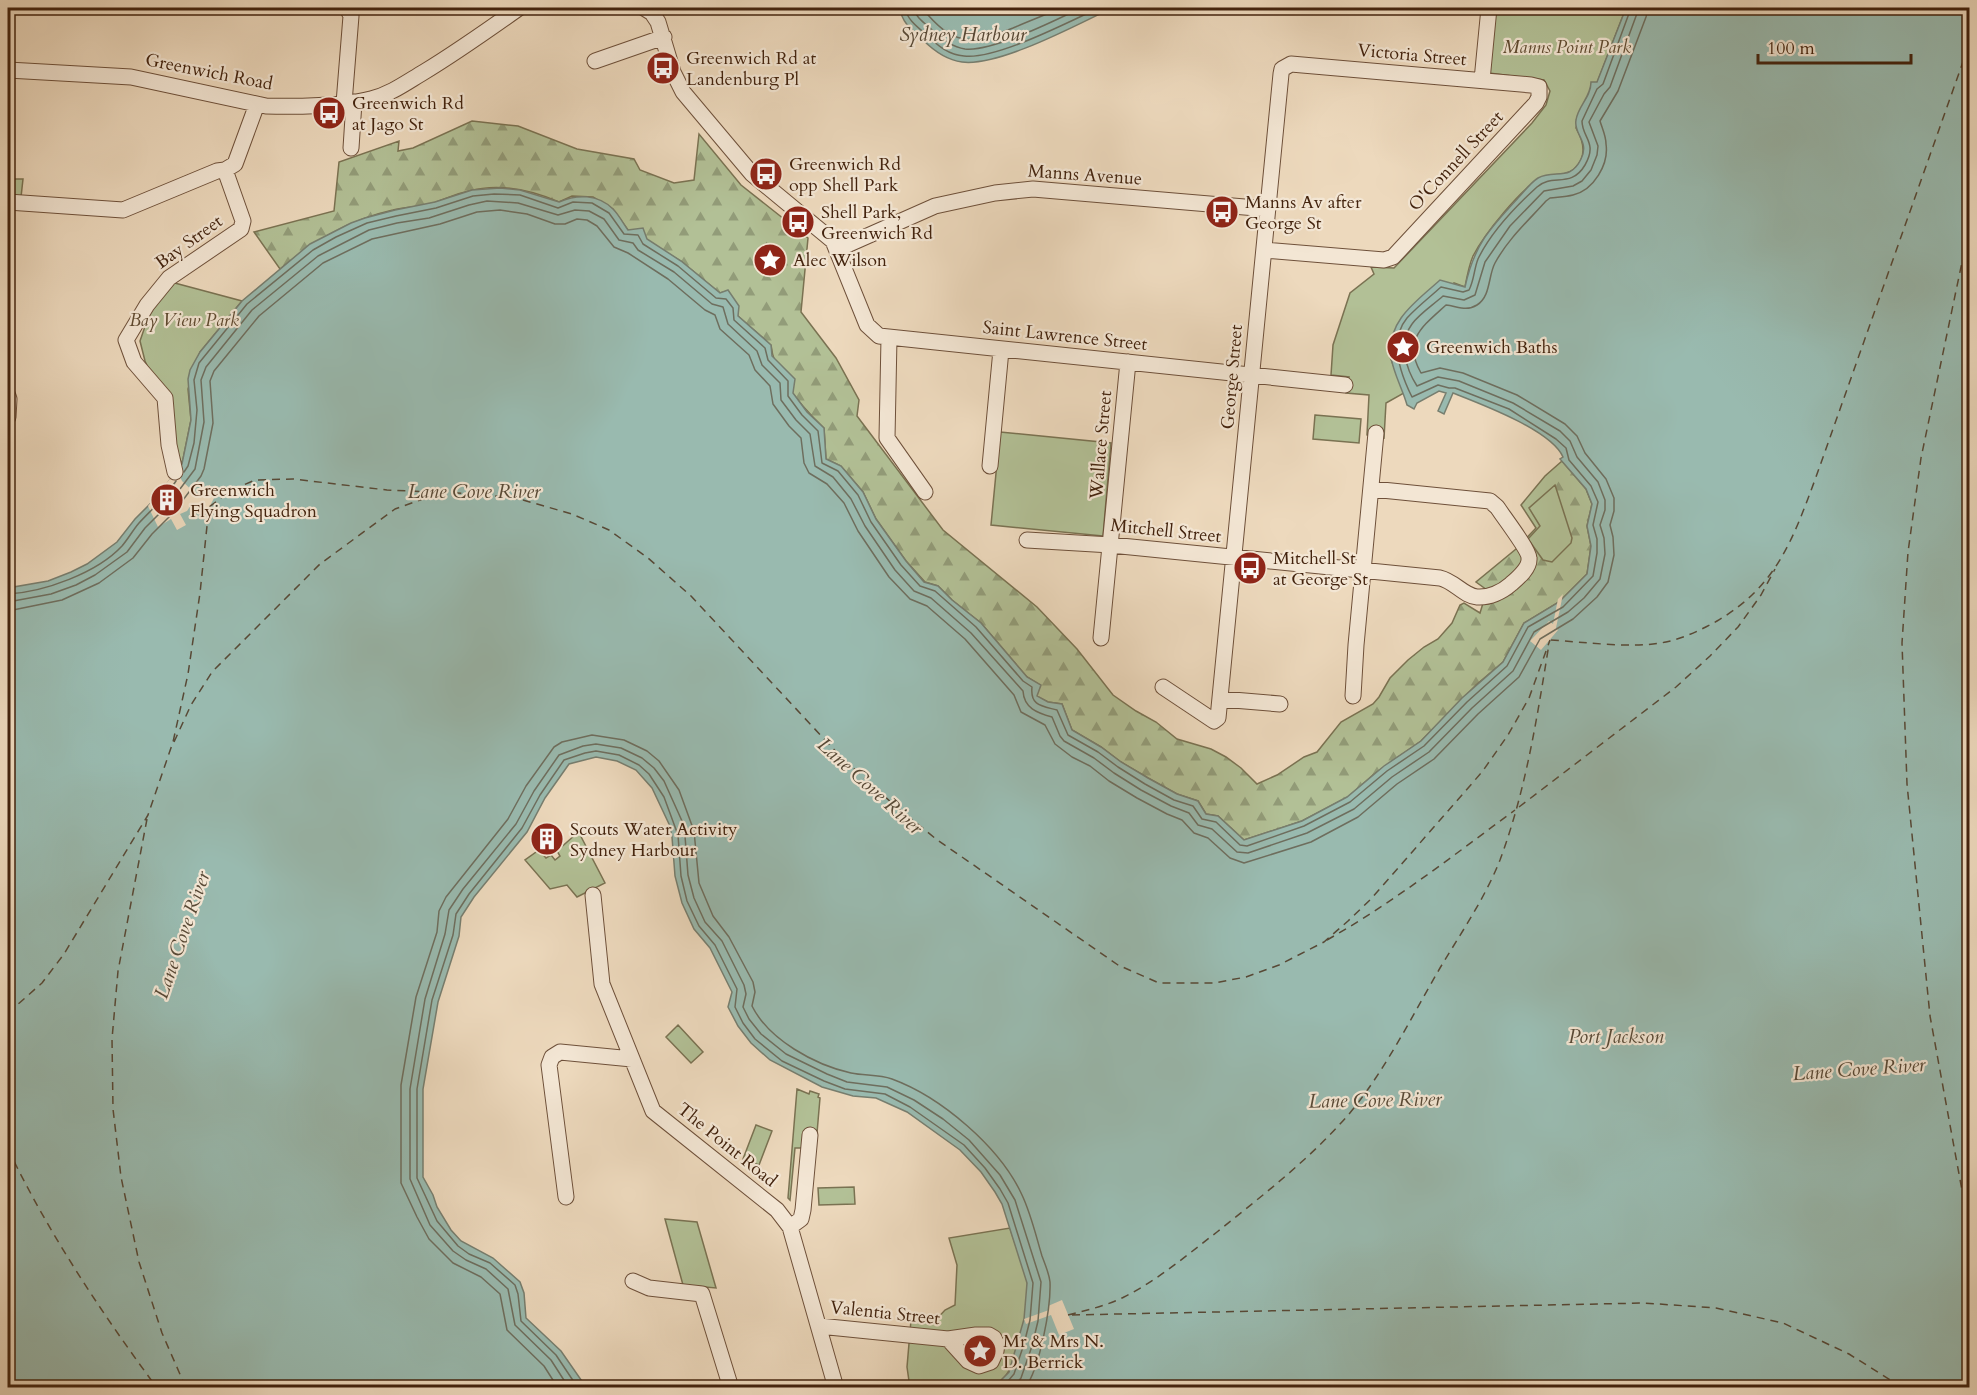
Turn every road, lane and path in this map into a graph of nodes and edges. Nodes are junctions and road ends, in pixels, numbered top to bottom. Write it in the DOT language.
graph roads {
  1 [pos="347,8"];
  2 [pos="519,8"];
  3 [pos="644,8"];
  4 [pos="1489,8"];
  5 [pos="664,37"];
  6 [pos="595,62"];
  7 [pos="1291,64"];
  8 [pos="8,70"];
  9 [pos="1482,80"];
  10 [pos="1531,84"];
  11 [pos="349,103"];
  12 [pos="256,104"];
  13 [pos="351,148"];
  14 [pos="225,170"];
  15 [pos="8,202"];
  16 [pos="1268,209"];
  17 [pos="838,249"];
  18 [pos="1264,250"];
  19 [pos="889,338"];
  20 [pos="1001,350"];
  21 [pos="1128,362"];
  22 [pos="1252,375"];
  23 [pos="1345,385"];
  24 [pos="8,396"];
  25 [pos="8,417"];
  26 [pos="1376,433"];
  27 [pos="990,466"];
  28 [pos="175,472"];
  29 [pos="1372,489"];
  30 [pos="925,492"];
  31 [pos="1027,540"];
  32 [pos="1111,545"];
  33 [pos="1235,558"];
  34 [pos="1363,571"];
  35 [pos="1101,638"];
  36 [pos="1163,687"];
  37 [pos="1353,696"];
  38 [pos="1221,699"];
  39 [pos="1280,704"];
  40 [pos="593,895"];
  41 [pos="632,1059"];
  42 [pos="810,1135"];
  43 [pos="567,1197"];
  44 [pos="790,1227"];
  45 [pos="633,1281"];
  46 [pos="819,1326"];
  47 [pos="948,1339"];
  48 [pos="730,1388"];
  49 [pos="836,1388"];
  1 -- 11 [label="street"];
  2 -- 11 [label="street, Greenwich Road"];
  3 -- 5 [label="street"];
  4 -- 9 [label="street"];
  5 -- 6 [label="street"];
  5 -- 17 [label="street"];
  7 -- 9 [label="street, Victoria Street"];
  7 -- 16 [label="street, George Street"];
  8 -- 12 [label="street, Greenwich Road"];
  9 -- 10 [label="street, Victoria Street"];
  10 -- 18 [label="street, O'Connell Street"];
  11 -- 12 [label="street, Greenwich Road"];
  11 -- 13 [label="street"];
  12 -- 14 [label="street"];
  14 -- 15 [label="street"];
  14 -- 28 [label="street, Bay Street"];
  16 -- 17 [label="street, Manns Avenue"];
  16 -- 18 [label="street, George Street"];
  17 -- 19 [label="street, Saint Lawrence Street"];
  18 -- 22 [label="street, George Street"];
  19 -- 20 [label="street, Saint Lawrence Street"];
  19 -- 30 [label="street"];
  20 -- 21 [label="street, Saint Lawrence Street"];
  20 -- 27 [label="street"];
  21 -- 22 [label="street, Saint Lawrence Street"];
  21 -- 32 [label="street, Wallace Street"];
  22 -- 23 [label="street, Saint Lawrence Street"];
  22 -- 33 [label="street, George Street"];
  24 -- 25 [label="street"];
  26 -- 29 [label="street"];
  29 -- 34 [label="street"];
  29 -- 34 [label="street, Mitchell Street"];
  31 -- 32 [label="street, Mitchell Street"];
  32 -- 33 [label="street, Mitchell Street"];
  32 -- 35 [label="street, Wallace Street"];
  33 -- 34 [label="street, Mitchell Street"];
  33 -- 38 [label="street, George Street"];
  34 -- 37 [label="street"];
  36 -- 38 [label="street"];
  38 -- 39 [label="street"];
  40 -- 41 [label="street, The Point Road"];
  41 -- 43 [label="street"];
  41 -- 44 [label="street, The Point Road"];
  42 -- 44 [label="street"];
  44 -- 46 [label="street, The Point Road"];
  45 -- 48 [label="street"];
  46 -- 47 [label="street, Valentia Street"];
  46 -- 49 [label="street, The Point Road"];
}
